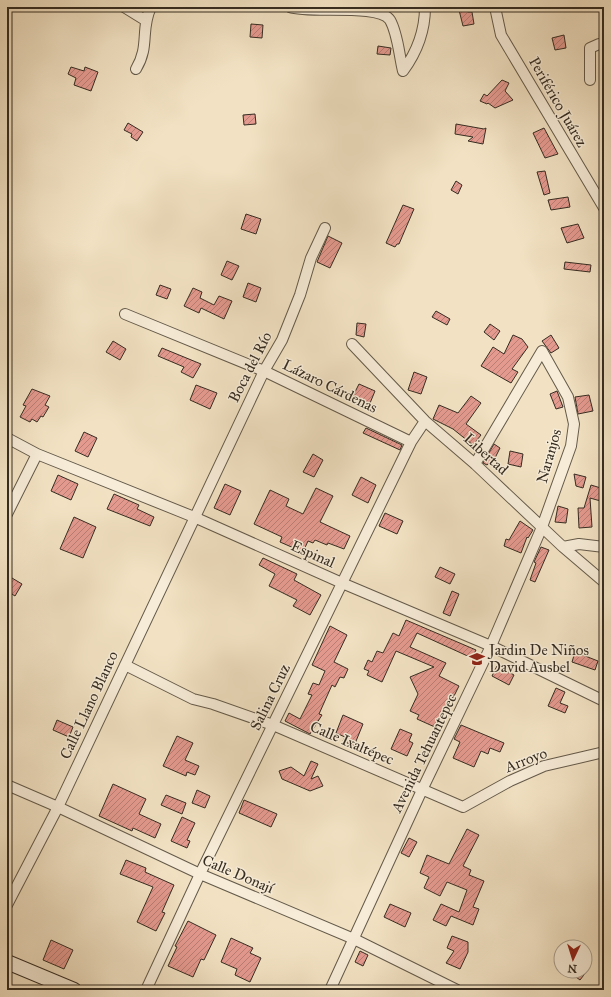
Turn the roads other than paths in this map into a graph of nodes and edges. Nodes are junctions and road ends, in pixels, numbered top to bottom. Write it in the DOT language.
graph roads {
  1 [pos="124,7"];
  2 [pos="151,7"];
  3 [pos="290,7"];
  4 [pos="425,7"];
  5 [pos="495,7"];
  6 [pos="145,20"];
  7 [pos="601,45"];
  8 [pos="136,69"];
  9 [pos="590,80"];
  10 [pos="604,208"];
  11 [pos="325,228"];
  12 [pos="125,314"];
  13 [pos="352,344"];
  14 [pos="264,371"];
  15 [pos="425,421"];
  16 [pos="7,438"];
  17 [pos="411,442"];
  18 [pos="37,454"];
  19 [pos="475,464"];
  20 [pos="7,514"];
  21 [pos="194,517"];
  22 [pos="542,527"];
  23 [pos="563,547"];
  24 [pos="604,547"];
  25 [pos="604,582"];
  26 [pos="342,583"];
  27 [pos="492,646"];
  28 [pos="125,665"];
  29 [pos="604,701"];
  30 [pos="273,725"];
  31 [pos="604,752"];
  32 [pos="7,785"];
  33 [pos="422,790"];
  34 [pos="58,807"];
  35 [pos="463,807"];
  36 [pos="200,874"];
  37 [pos="7,904"];
  38 [pos="354,940"];
  39 [pos="7,962"];
  40 [pos="74,990"];
  41 [pos="146,990"];
  42 [pos="330,990"];
  43 [pos="457,990"];
  1 -- 6 [label="street"];
  2 -- 6 [label="street"];
  3 -- 4 [label="street"];
  5 -- 10 [label="street, Periférico Juárez"];
  6 -- 8 [label="street"];
  7 -- 9 [label="street"];
  11 -- 14 [label="street, Boca del Río"];
  12 -- 14 [label="street, Lázaro Cárdenas"];
  13 -- 15 [label="street, Libertad"];
  14 -- 17 [label="street, Lázaro Cárdenas"];
  14 -- 21 [label="street, Boca del Río"];
  15 -- 17 [label="street, Salina Cruz"];
  15 -- 19 [label="street, Libertad"];
  16 -- 18 [label="street, Espinal"];
  17 -- 26 [label="street, Salina Cruz"];
  18 -- 20 [label="street"];
  18 -- 21 [label="street, Espinal"];
  19 -- 22 [label="street, Libertad"];
  19 -- 22 [label="street, Naranjos"];
  21 -- 26 [label="street, Espinal"];
  21 -- 28 [label="street, Calle Llano Blanco"];
  22 -- 23 [label="street, Libertad"];
  22 -- 27 [label="street, Avenida Tehuantepec"];
  23 -- 24 [label="street"];
  23 -- 25 [label="street, Libertad"];
  26 -- 27 [label="street, Espinal"];
  26 -- 30 [label="street, Salina Cruz"];
  27 -- 29 [label="street, Espinal"];
  27 -- 33 [label="street, Avenida Tehuantepec"];
  28 -- 30 [label="street, Calle Ixaltépec"];
  28 -- 34 [label="street, Calle Llano Blanco"];
  30 -- 33 [label="street, Calle Ixaltépec"];
  30 -- 36 [label="street, Salina Cruz"];
  31 -- 35 [label="street, Arroyo"];
  32 -- 34 [label="street, Calle Donají"];
  33 -- 35 [label="street, Calle Ixaltépec"];
  33 -- 38 [label="street, Avenida Tehuantepec"];
  34 -- 36 [label="street, Calle Donají"];
  34 -- 37 [label="street, Calle Llano Blanco"];
  36 -- 38 [label="street, Calle Donají"];
  36 -- 41 [label="street, Salina Cruz"];
  38 -- 42 [label="street, Avenida Tehuantepec"];
  38 -- 43 [label="street, Calle Donají"];
  39 -- 40 [label="main road"];
}
